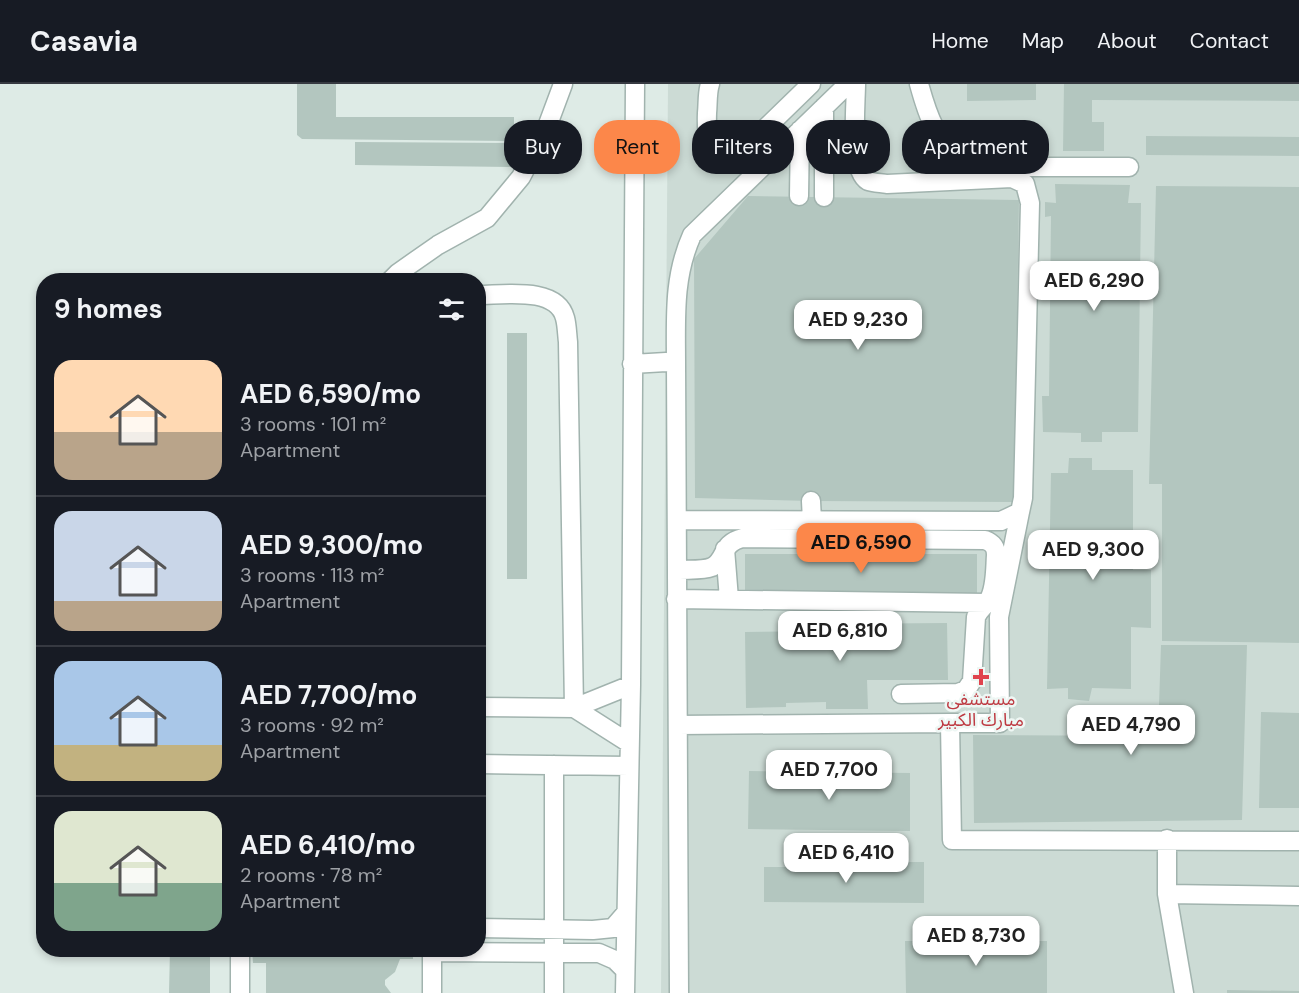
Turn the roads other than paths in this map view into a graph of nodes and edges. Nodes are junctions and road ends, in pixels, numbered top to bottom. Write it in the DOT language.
graph roads {
  1 [pos="563,84"];
  2 [pos="635,84"];
  3 [pos="710,84"];
  4 [pos="811,84"];
  5 [pos="848,84"];
  6 [pos="856,84"];
  7 [pos="919,84"];
  8 [pos="824,107"];
  9 [pos="800,130"];
  10 [pos="1129,166"];
  11 [pos="799,196"];
  12 [pos="824,197"];
  13 [pos="398,273"];
  14 [pos="486,295"];
  15 [pos="632,364"];
  16 [pos="676,364"];
  17 [pos="811,501"];
  18 [pos="1020,512"];
  19 [pos="677,520"];
  20 [pos="812,521"];
  21 [pos="725,549"];
  22 [pos="677,570"];
  23 [pos="676,599"];
  24 [pos="729,599"];
  25 [pos="987,603"];
  26 [pos="631,685"];
  27 [pos="901,694"];
  28 [pos="486,707"];
  29 [pos="574,708"];
  30 [pos="951,723"];
  31 [pos="678,725"];
  32 [pos="629,743"];
  33 [pos="486,764"];
  34 [pos="554,765"];
  35 [pos="629,766"];
  36 [pos="1167,839"];
  37 [pos="1299,841"];
  38 [pos="1167,894"];
  39 [pos="1299,896"];
  40 [pos="626,913"];
  41 [pos="486,928"];
  42 [pos="554,929"];
  43 [pos="486,952"];
  44 [pos="554,953"];
  45 [pos="240,957"];
  46 [pos="432,957"];
  47 [pos="625,970"];
  48 [pos="240,993"];
  49 [pos="432,993"];
  50 [pos="554,993"];
  51 [pos="625,993"];
  52 [pos="679,993"];
  53 [pos="1184,993"];
  1 -- 13 [label="street"];
  2 -- 15 [label="street"];
  3 -- 4 [label="street"];
  5 -- 8 [label="street"];
  6 -- 18 [label="street"];
  7 -- 10 [label="street"];
  8 -- 9 [label="street"];
  8 -- 12 [label="street"];
  9 -- 11 [label="street"];
  9 -- 16 [label="street"];
  14 -- 29 [label="street"];
  15 -- 16 [label="street"];
  15 -- 26 [label="street"];
  16 -- 19 [label="street"];
  17 -- 20 [label="street"];
  18 -- 20 [label="street"];
  18 -- 30 [label="street"];
  19 -- 20 [label="street"];
  19 -- 22 [label="street"];
  21 -- 22 [label="street"];
  21 -- 24 [label="street"];
  21 -- 25 [label="street"];
  22 -- 23 [label="street"];
  23 -- 24 [label="street"];
  23 -- 31 [label="street"];
  24 -- 25 [label="street"];
  25 -- 27 [label="street"];
  26 -- 29 [label="street"];
  26 -- 32 [label="street"];
  28 -- 29 [label="street"];
  29 -- 32 [label="street"];
  30 -- 31 [label="street"];
  30 -- 36 [label="street"];
  31 -- 52 [label="street"];
  32 -- 35 [label="street"];
  33 -- 34 [label="street"];
  34 -- 35 [label="street"];
  34 -- 42 [label="street"];
  35 -- 40 [label="street"];
  36 -- 37 [label="street"];
  36 -- 38 [label="street"];
  38 -- 39 [label="street"];
  38 -- 53 [label="street"];
  40 -- 42 [label="street"];
  40 -- 47 [label="street"];
  41 -- 42 [label="street"];
  42 -- 44 [label="street"];
  43 -- 44 [label="street"];
  44 -- 47 [label="street"];
  44 -- 50 [label="street"];
  45 -- 48 [label="street"];
  46 -- 49 [label="street"];
  47 -- 51 [label="street"];
}
